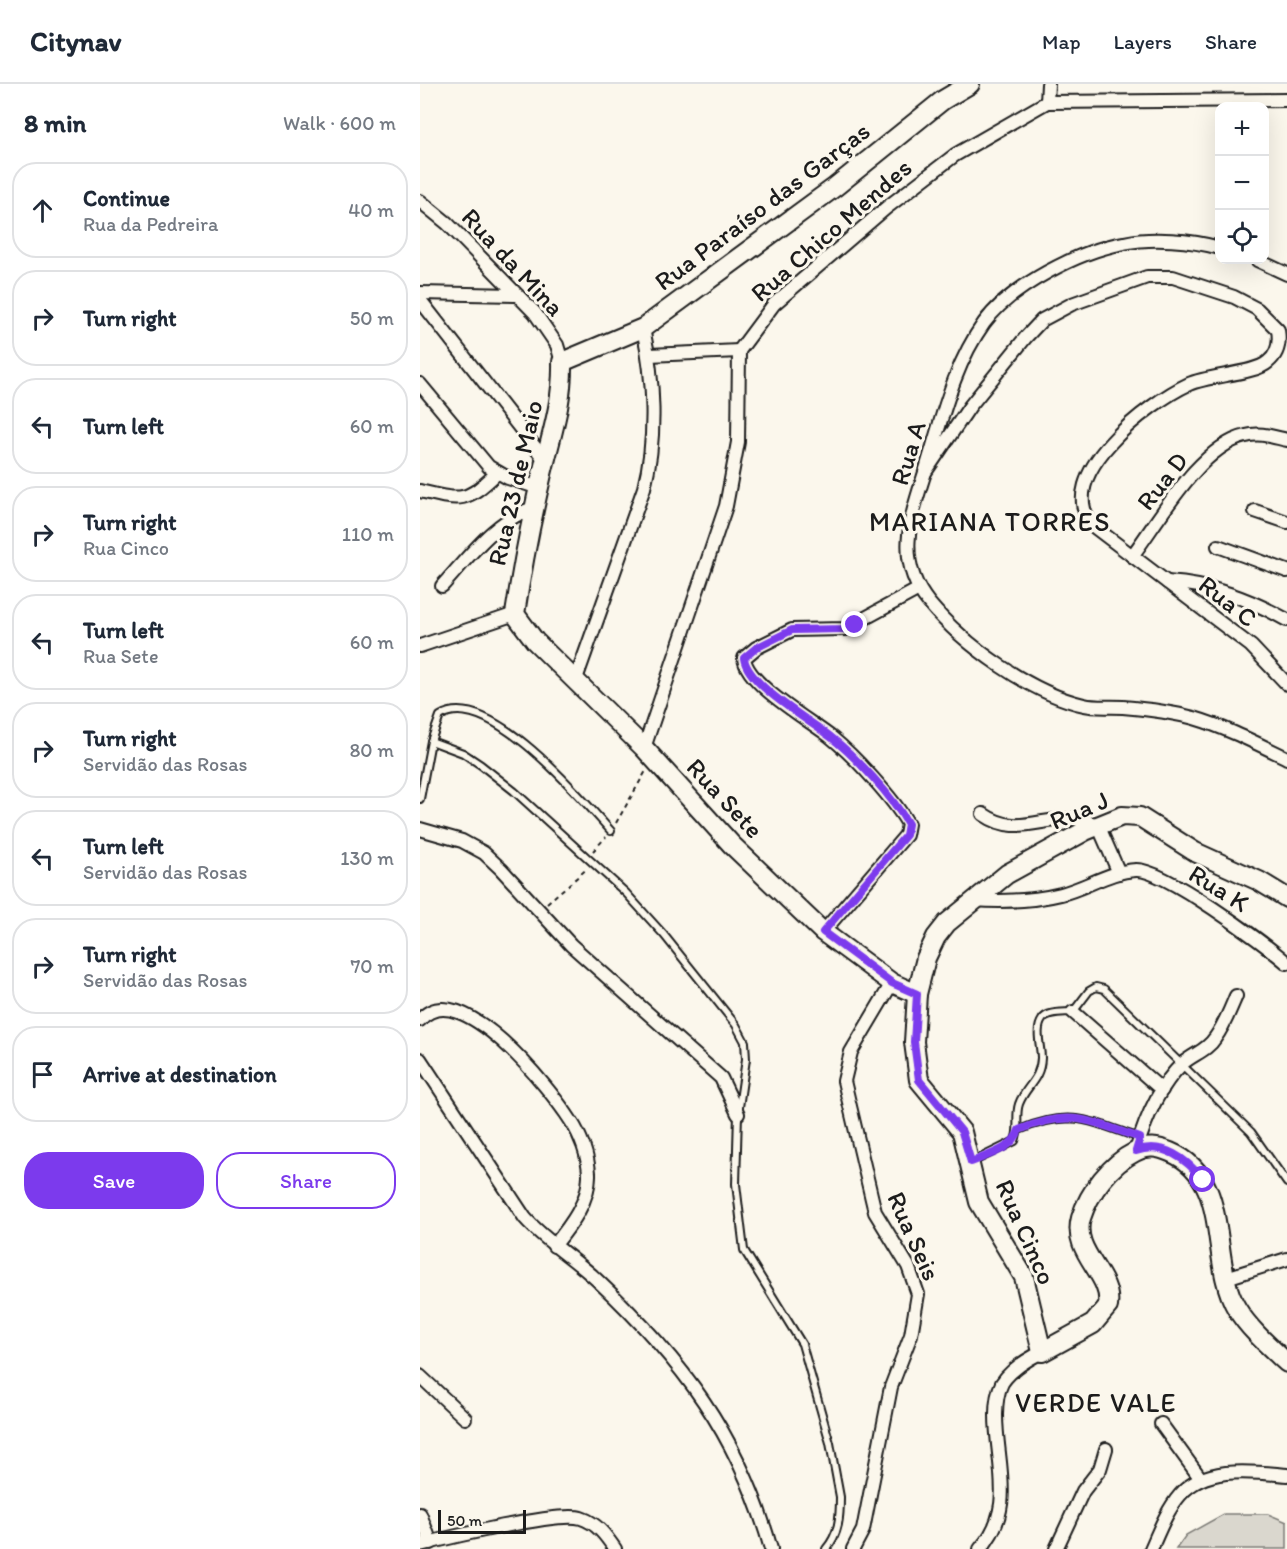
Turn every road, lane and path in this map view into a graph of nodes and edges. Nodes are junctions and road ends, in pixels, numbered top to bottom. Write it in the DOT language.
graph roads {
  1 [pos="970,84"];
  2 [pos="1048,84"];
  3 [pos="1287,100"];
  4 [pos="1047,102"];
  5 [pos="420,201"];
  6 [pos="1215,247"];
  7 [pos="1266,264"];
  8 [pos="1287,274"];
  9 [pos="420,293"];
  10 [pos="515,295"];
  11 [pos="420,300"];
  12 [pos="643,328"];
  13 [pos="739,351"];
  14 [pos="649,355"];
  15 [pos="562,362"];
  16 [pos="420,384"];
  17 [pos="1287,440"];
  18 [pos="545,460"];
  19 [pos="926,471"];
  20 [pos="497,473"];
  21 [pos="539,488"];
  22 [pos="420,491"];
  23 [pos="534,508"];
  24 [pos="1255,511"];
  25 [pos="1287,522"];
  26 [pos="1218,546"];
  27 [pos="1132,556"];
  28 [pos="1287,572"];
  29 [pos="1165,581"];
  30 [pos="442,586"];
  31 [pos="919,589"];
  32 [pos="515,614"];
  33 [pos="1287,621"];
  34 [pos="420,646"];
  35 [pos="576,679"];
  36 [pos="1287,684"];
  37 [pos="431,741"];
  38 [pos="648,753"];
  39 [pos="1283,756"];
  40 [pos="1287,767"];
  41 [pos="420,799"];
  42 [pos="983,814"];
  43 [pos="1098,825"];
  44 [pos="420,829"];
  45 [pos="611,831"];
  46 [pos="586,859"];
  47 [pos="592,864"];
  48 [pos="1119,873"];
  49 [pos="1287,898"];
  50 [pos="973,900"];
  51 [pos="538,911"];
  52 [pos="823,932"];
  53 [pos="936,937"];
  54 [pos="1287,963"];
  55 [pos="892,983"];
  56 [pos="917,994"];
  57 [pos="1236,996"];
  58 [pos="1073,1012"];
  59 [pos="420,1020"];
  60 [pos="420,1059"];
  61 [pos="1183,1064"];
  62 [pos="1162,1090"];
  63 [pos="738,1114"];
  64 [pos="1019,1130"];
  65 [pos="1138,1144"];
  66 [pos="971,1162"];
  67 [pos="1287,1182"];
  68 [pos="554,1246"];
  69 [pos="1287,1259"];
  70 [pos="1226,1278"];
  71 [pos="1042,1352"];
  72 [pos="1287,1363"];
  73 [pos="420,1376"];
  74 [pos="465,1418"];
  75 [pos="1161,1424"];
  76 [pos="1106,1449"];
  77 [pos="1287,1475"];
  78 [pos="1201,1479"];
  79 [pos="420,1514"];
  80 [pos="425,1544"];
  81 [pos="615,1549"];
  82 [pos="771,1549"];
  83 [pos="826,1549"];
  84 [pos="853,1549"];
  85 [pos="980,1549"];
  86 [pos="1056,1549"];
  87 [pos="1151,1549"];
  1 -- 12 [label="street, Rua Paraíso das Garças"];
  2 -- 4 [label="street"];
  3 -- 4 [label="street, Rua Chico Mendes"];
  4 -- 13 [label="street, Rua Chico Mendes"];
  5 -- 10 [label="street, Rua da Mina"];
  6 -- 19 [label="street, Rua A"];
  7 -- 8 [label="street"];
  9 -- 10 [label="street"];
  10 -- 15 [label="street, Rua da Mina"];
  11 -- 18 [label="street"];
  12 -- 14 [label="street"];
  12 -- 15 [label="street, Rua Paraíso das Garças"];
  13 -- 14 [label="street"];
  13 -- 38 [label="street"];
  14 -- 35 [label="street"];
  15 -- 18 [label="street, Rua 23 de Maio"];
  16 -- 20 [label="street"];
  17 -- 27 [label="street, Rua D"];
  18 -- 21 [label="street, Rua 23 de Maio"];
  19 -- 27 [label="street"];
  19 -- 31 [label="street, Rua A"];
  20 -- 21 [label="street"];
  20 -- 22 [label="street"];
  21 -- 23 [label="street, Rua 23 de Maio"];
  23 -- 30 [label="street"];
  23 -- 32 [label="street, Rua 23 de Maio"];
  24 -- 25 [label="street"];
  26 -- 28 [label="street"];
  27 -- 29 [label="street"];
  29 -- 33 [label="street"];
  29 -- 36 [label="street, Rua C"];
  31 -- 39 [label="street, Rua A"];
  31 -- 52 [label="street"];
  32 -- 34 [label="street"];
  32 -- 35 [label="street, Rua Sete"];
  35 -- 38 [label="street, Rua Sete"];
  37 -- 41 [label="lane"];
  37 -- 45 [label="lane"];
  37 -- 46 [label="lane"];
  38 -- 45 [label="path"];
  38 -- 52 [label="street, Rua Sete"];
  39 -- 40 [label="street"];
  42 -- 43 [label="street"];
  43 -- 48 [label="street"];
  43 -- 49 [label="street, Rua J"];
  43 -- 50 [label="street, Rua J"];
  44 -- 51 [label="street"];
  45 -- 46 [label="path"];
  46 -- 47 [label="lane"];
  47 -- 51 [label="path"];
  47 -- 63 [label="lane"];
  48 -- 50 [label="street, Rua K"];
  48 -- 54 [label="street, Rua K"];
  50 -- 53 [label="street, Rua J"];
  51 -- 63 [label="street"];
  52 -- 55 [label="street, Rua Sete"];
  53 -- 56 [label="street, Rua Cinco"];
  55 -- 56 [label="street, Rua Sete"];
  55 -- 84 [label="street, Rua Seis"];
  56 -- 66 [label="street, Rua Cinco"];
  57 -- 61 [label="street"];
  58 -- 61 [label="lane"];
  58 -- 62 [label="street"];
  58 -- 64 [label="lane"];
  59 -- 68 [label="street"];
  60 -- 68 [label="street"];
  61 -- 62 [label="street"];
  61 -- 67 [label="lane"];
  62 -- 65 [label="street"];
  63 -- 83 [label="lane"];
  64 -- 65 [label="lane"];
  64 -- 66 [label="lane"];
  65 -- 70 [label="street"];
  65 -- 71 [label="street"];
  66 -- 71 [label="street, Rua Cinco"];
  68 -- 82 [label="street"];
  69 -- 70 [label="street"];
  70 -- 72 [label="street"];
  71 -- 85 [label="street"];
  73 -- 74 [label="street"];
  75 -- 78 [label="street"];
  76 -- 86 [label="street"];
  77 -- 78 [label="street"];
  78 -- 87 [label="street"];
  79 -- 80 [label="street"];
  80 -- 81 [label="street"];
}
